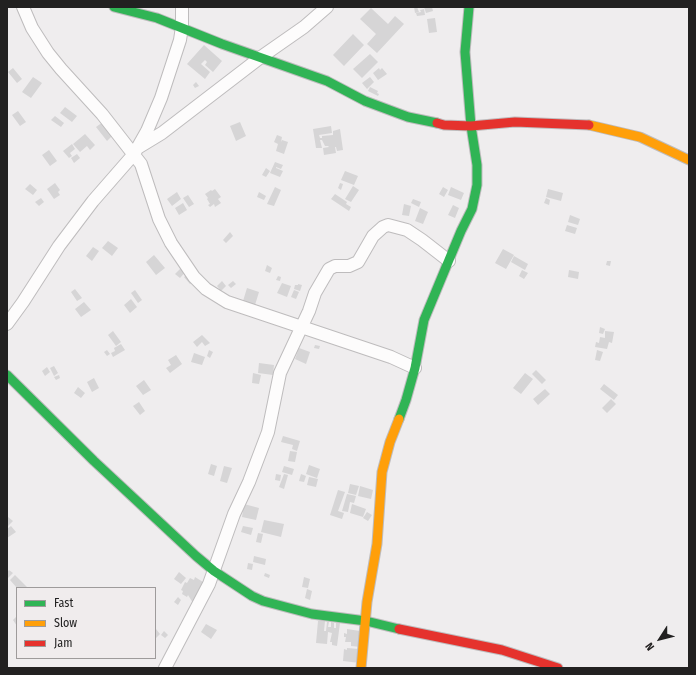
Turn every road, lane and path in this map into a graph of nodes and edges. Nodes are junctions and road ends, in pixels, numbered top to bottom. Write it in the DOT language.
graph roads {
  1 [pos="23,7"];
  2 [pos="114,7"];
  3 [pos="182,7"];
  4 [pos="327,7"];
  5 [pos="469,7"];
  6 [pos="182,27"];
  7 [pos="261,57"];
  8 [pos="471,126"];
  9 [pos="136,150"];
  10 [pos="689,160"];
  11 [pos="449,260"];
  12 [pos="7,324"];
  13 [pos="301,326"];
  14 [pos="415,368"];
  15 [pos="7,375"];
  16 [pos="214,571"];
  17 [pos="366,621"];
  18 [pos="165,668"];
  19 [pos="360,668"];
  20 [pos="558,668"];
  1 -- 9 [label="street"];
  2 -- 6 [label="street"];
  3 -- 6 [label="street"];
  4 -- 7 [label="street"];
  5 -- 8 [label="street"];
  6 -- 7 [label="street"];
  6 -- 9 [label="street"];
  7 -- 8 [label="street"];
  7 -- 9 [label="street"];
  8 -- 10 [label="street"];
  8 -- 11 [label="street"];
  9 -- 12 [label="street"];
  9 -- 13 [label="street"];
  11 -- 13 [label="street"];
  11 -- 14 [label="street"];
  13 -- 14 [label="street"];
  13 -- 16 [label="street"];
  14 -- 17 [label="street"];
  15 -- 16 [label="street"];
  16 -- 17 [label="street"];
  16 -- 18 [label="street"];
  17 -- 19 [label="street"];
  17 -- 20 [label="street"];
}
